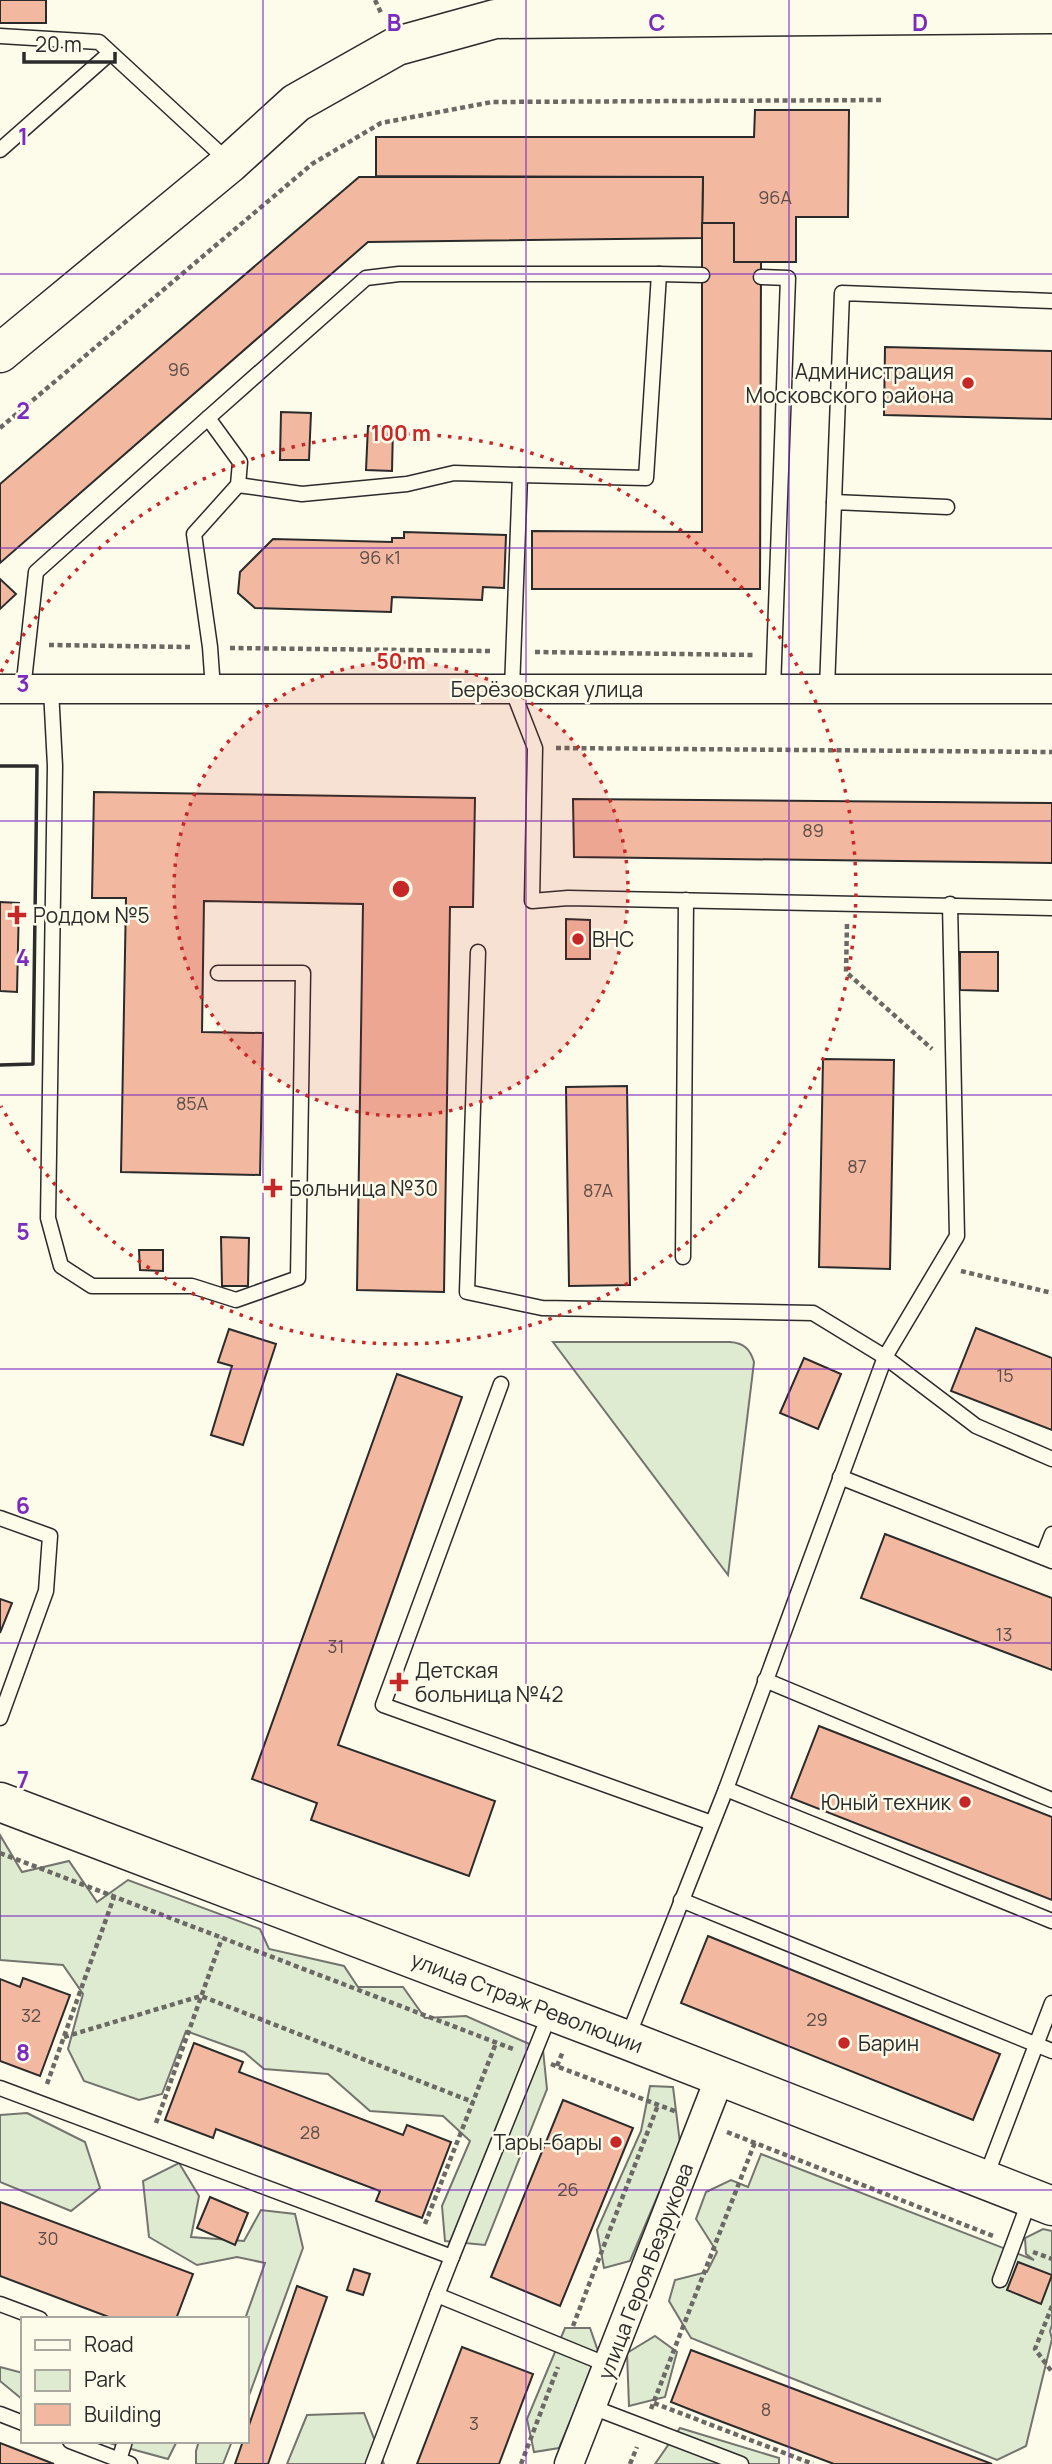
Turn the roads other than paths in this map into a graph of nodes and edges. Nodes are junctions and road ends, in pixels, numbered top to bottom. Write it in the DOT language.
graph roads {
  1 [pos="1052,14"];
  2 [pos="0,36"];
  3 [pos="110,53"];
  4 [pos="0,150"];
  5 [pos="230,163"];
  6 [pos="659,274"];
  7 [pos="702,275"];
  8 [pos="761,277"];
  9 [pos="1052,301"];
  10 [pos="0,353"];
  11 [pos="208,418"];
  12 [pos="520,475"];
  13 [pos="238,485"];
  14 [pos="834,502"];
  15 [pos="947,506"];
  16 [pos="25,689"];
  17 [pos="213,689"];
  18 [pos="512,689"];
  19 [pos="773,689"];
  20 [pos="827,689"];
  21 [pos="1052,690"];
  22 [pos="686,900"];
  23 [pos="950,904"];
  24 [pos="1052,908"];
  25 [pos="478,952"];
  26 [pos="218,973"];
  27 [pos="683,1257"];
  28 [pos="885,1357"];
  29 [pos="501,1384"];
  30 [pos="1052,1459"];
  31 [pos="840,1477"];
  32 [pos="0,1518"];
  33 [pos="1052,1534"];
  34 [pos="1047,1559"];
  35 [pos="765,1680"];
  36 [pos="0,1717"];
  37 [pos="726,1789"];
  38 [pos="1052,1800"];
  39 [pos="0,1802"];
  40 [pos="712,1823"];
  41 [pos="681,1900"];
  42 [pos="1052,1921"];
  43 [pos="1052,2003"];
  44 [pos="551,2011"];
  45 [pos="627,2040"];
  46 [pos="1036,2045"];
  47 [pos="1052,2051"];
  48 [pos="720,2077"];
  49 [pos="0,2088"];
  50 [pos="984,2180"];
  51 [pos="1041,2202"];
  52 [pos="452,2257"];
  53 [pos="1000,2280"];
  54 [pos="437,2295"];
  55 [pos="0,2304"];
  56 [pos="35,2317"];
  57 [pos="608,2365"];
  58 [pos="592,2407"];
  59 [pos="0,2414"];
  60 [pos="21,2422"];
  61 [pos="75,2443"];
  62 [pos="125,2443"];
  63 [pos="124,2462"];
  64 [pos="373,2464"];
  65 [pos="569,2464"];
  66 [pos="741,2464"];
  1 -- 5 [label="street"];
  2 -- 3 [label="lane"];
  3 -- 4 [label="lane"];
  3 -- 5 [label="lane"];
  5 -- 10 [label="street"];
  6 -- 7 [label="lane"];
  6 -- 11 [label="lane"];
  6 -- 12 [label="lane"];
  8 -- 19 [label="lane"];
  9 -- 14 [label="lane"];
  11 -- 13 [label="lane"];
  11 -- 16 [label="lane"];
  12 -- 13 [label="lane"];
  12 -- 18 [label="lane"];
  13 -- 17 [label="lane"];
  14 -- 15 [label="lane"];
  14 -- 20 [label="lane"];
  16 -- 17 [label="street, Берёзовская улица"];
  16 -- 26 [label="lane"];
  17 -- 18 [label="street, Берёзовская улица"];
  18 -- 19 [label="street, Берёзовская улица"];
  18 -- 22 [label="lane"];
  19 -- 20 [label="street, Берёзовская улица"];
  20 -- 21 [label="street, Берёзовская улица"];
  22 -- 23 [label="lane"];
  22 -- 27 [label="lane"];
  23 -- 24 [label="lane"];
  23 -- 28 [label="lane"];
  25 -- 28 [label="lane"];
  28 -- 30 [label="lane"];
  28 -- 31 [label="lane"];
  29 -- 40 [label="lane"];
  31 -- 34 [label="lane"];
  31 -- 35 [label="lane"];
  32 -- 36 [label="lane"];
  33 -- 34 [label="lane"];
  35 -- 37 [label="lane"];
  35 -- 38 [label="lane"];
  37 -- 40 [label="lane"];
  37 -- 42 [label="lane"];
  39 -- 44 [label="street, улица Страж Революции"];
  40 -- 41 [label="lane"];
  41 -- 45 [label="lane"];
  41 -- 46 [label="lane"];
  43 -- 46 [label="lane"];
  44 -- 45 [label="street, улица Страж Революции"];
  44 -- 52 [label="lane"];
  45 -- 48 [label="street, улица Страж Революции"];
  46 -- 47 [label="lane"];
  46 -- 50 [label="lane"];
  48 -- 50 [label="street, улица Страж Революции"];
  48 -- 57 [label="street, улица Героя Безрукова"];
  49 -- 52 [label="lane"];
  50 -- 51 [label="street, улица Страж Революции"];
  51 -- 53 [label="lane"];
  52 -- 54 [label="lane"];
  54 -- 57 [label="lane"];
  54 -- 64 [label="lane"];
  55 -- 56 [label="lane"];
  57 -- 58 [label="street, улица Героя Безрукова"];
  58 -- 65 [label="street, улица Героя Безрукова"];
  58 -- 66 [label="lane"];
  59 -- 60 [label="lane"];
  61 -- 63 [label="lane"];
  62 -- 63 [label="lane"];
}
